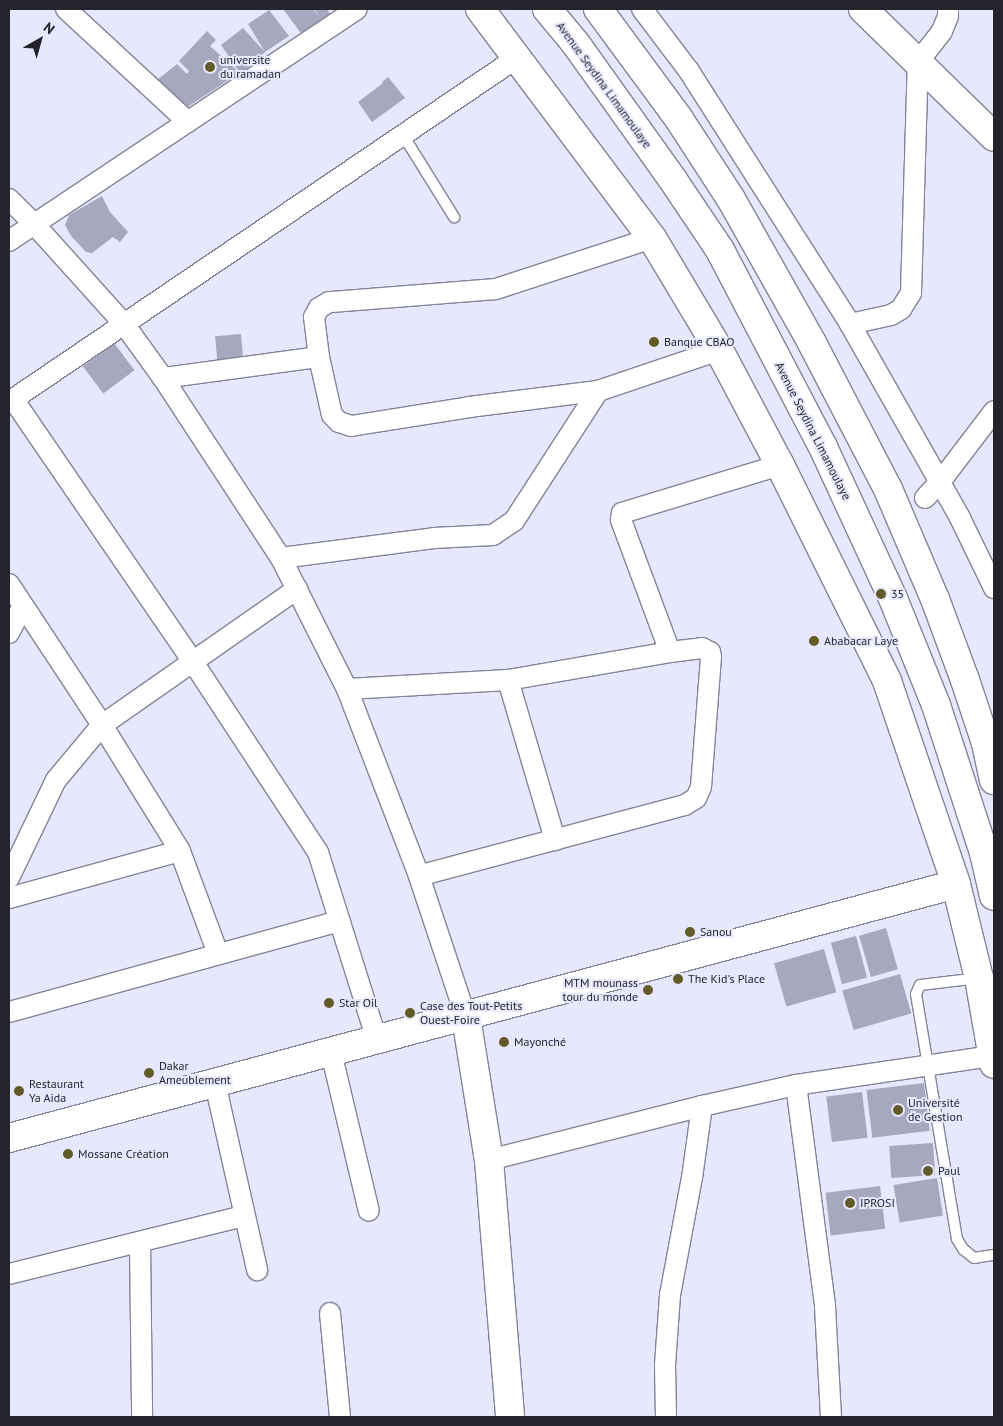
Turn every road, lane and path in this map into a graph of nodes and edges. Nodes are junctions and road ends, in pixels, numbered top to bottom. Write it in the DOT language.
graph roads {
  1 [pos="66,9"];
  2 [pos="358,9"];
  3 [pos="480,9"];
  4 [pos="547,9"];
  5 [pos="598,9"];
  6 [pos="642,9"];
  7 [pos="862,9"];
  8 [pos="948,9"];
  9 [pos="518,57"];
  10 [pos="918,62"];
  11 [pos="188,122"];
  12 [pos="403,135"];
  13 [pos="994,138"];
  14 [pos="9,199"];
  15 [pos="454,217"];
  16 [pos="35,225"];
  17 [pos="652,238"];
  18 [pos="9,240"];
  19 [pos="124,324"];
  20 [pos="850,324"];
  21 [pos="719,350"];
  22 [pos="319,357"];
  23 [pos="163,378"];
  24 [pos="598,392"];
  25 [pos="11,400"];
  26 [pos="994,411"];
  27 [pos="780,465"];
  28 [pos="940,482"];
  29 [pos="925,498"];
  30 [pos="281,558"];
  31 [pos="993,581"];
  32 [pos="9,584"];
  33 [pos="296,589"];
  34 [pos="22,606"];
  35 [pos="9,633"];
  36 [pos="670,652"];
  37 [pos="193,662"];
  38 [pos="508,680"];
  39 [pos="347,690"];
  40 [pos="102,725"];
  41 [pos="994,780"];
  42 [pos="556,840"];
  43 [pos="180,851"];
  44 [pos="418,876"];
  45 [pos="9,878"];
  46 [pos="956,884"];
  47 [pos="994,896"];
  48 [pos="9,898"];
  49 [pos="340,920"];
  50 [pos="218,954"];
  51 [pos="979,978"];
  52 [pos="9,1012"];
  53 [pos="466,1017"];
  54 [pos="377,1040"];
  55 [pos="331,1052"];
  56 [pos="994,1060"];
  57 [pos="926,1064"];
  58 [pos="215,1083"];
  59 [pos="796,1085"];
  60 [pos="702,1106"];
  61 [pos="9,1138"];
  62 [pos="489,1160"];
  63 [pos="369,1211"];
  64 [pos="244,1216"];
  65 [pos="140,1243"];
  66 [pos="994,1255"];
  67 [pos="257,1270"];
  68 [pos="9,1274"];
  69 [pos="330,1314"];
  70 [pos="142,1417"];
  71 [pos="340,1417"];
  72 [pos="510,1417"];
  73 [pos="666,1417"];
  74 [pos="831,1417"];
  1 -- 11 [label="street"];
  2 -- 11 [label="street"];
  3 -- 9 [label="main road"];
  4 -- 47 [label="main road, Avenue Seydina Limamoulaye"];
  5 -- 41 [label="main road"];
  6 -- 20 [label="street"];
  7 -- 10 [label="main road"];
  8 -- 10 [label="street"];
  9 -- 12 [label="street"];
  9 -- 17 [label="main road"];
  10 -- 13 [label="main road"];
  10 -- 20 [label="street"];
  11 -- 16 [label="street"];
  12 -- 15 [label="lane"];
  12 -- 19 [label="street"];
  14 -- 16 [label="street"];
  16 -- 18 [label="street"];
  16 -- 19 [label="street"];
  17 -- 21 [label="main road"];
  17 -- 22 [label="street"];
  19 -- 23 [label="street"];
  19 -- 25 [label="street"];
  20 -- 28 [label="street"];
  21 -- 24 [label="street"];
  21 -- 27 [label="main road"];
  22 -- 23 [label="street"];
  22 -- 24 [label="street"];
  23 -- 30 [label="street"];
  24 -- 30 [label="street"];
  25 -- 37 [label="street"];
  26 -- 28 [label="street"];
  27 -- 36 [label="street"];
  27 -- 46 [label="main road"];
  28 -- 29 [label="street"];
  28 -- 31 [label="street"];
  30 -- 33 [label="street"];
  32 -- 34 [label="street"];
  33 -- 37 [label="street"];
  33 -- 39 [label="street"];
  34 -- 35 [label="street"];
  34 -- 40 [label="street"];
  36 -- 38 [label="street"];
  36 -- 42 [label="street"];
  37 -- 40 [label="street"];
  37 -- 49 [label="street"];
  38 -- 39 [label="street"];
  38 -- 42 [label="street"];
  39 -- 44 [label="street"];
  40 -- 43 [label="street"];
  40 -- 45 [label="street"];
  42 -- 44 [label="street"];
  43 -- 48 [label="street"];
  43 -- 50 [label="street"];
  44 -- 53 [label="street"];
  46 -- 51 [label="main road"];
  46 -- 53 [label="main road"];
  49 -- 50 [label="street"];
  49 -- 54 [label="street"];
  50 -- 52 [label="street"];
  51 -- 56 [label="main road"];
  51 -- 57 [label="lane"];
  53 -- 54 [label="main road"];
  53 -- 62 [label="main road"];
  54 -- 55 [label="main road"];
  55 -- 58 [label="main road"];
  55 -- 63 [label="street"];
  56 -- 57 [label="street"];
  57 -- 59 [label="street"];
  57 -- 66 [label="lane"];
  58 -- 61 [label="main road"];
  58 -- 64 [label="street"];
  59 -- 60 [label="street"];
  59 -- 74 [label="street"];
  60 -- 62 [label="street"];
  60 -- 73 [label="street"];
  62 -- 72 [label="main road"];
  64 -- 65 [label="street"];
  64 -- 67 [label="street"];
  65 -- 68 [label="street"];
  65 -- 70 [label="street"];
  69 -- 71 [label="street"];
}
